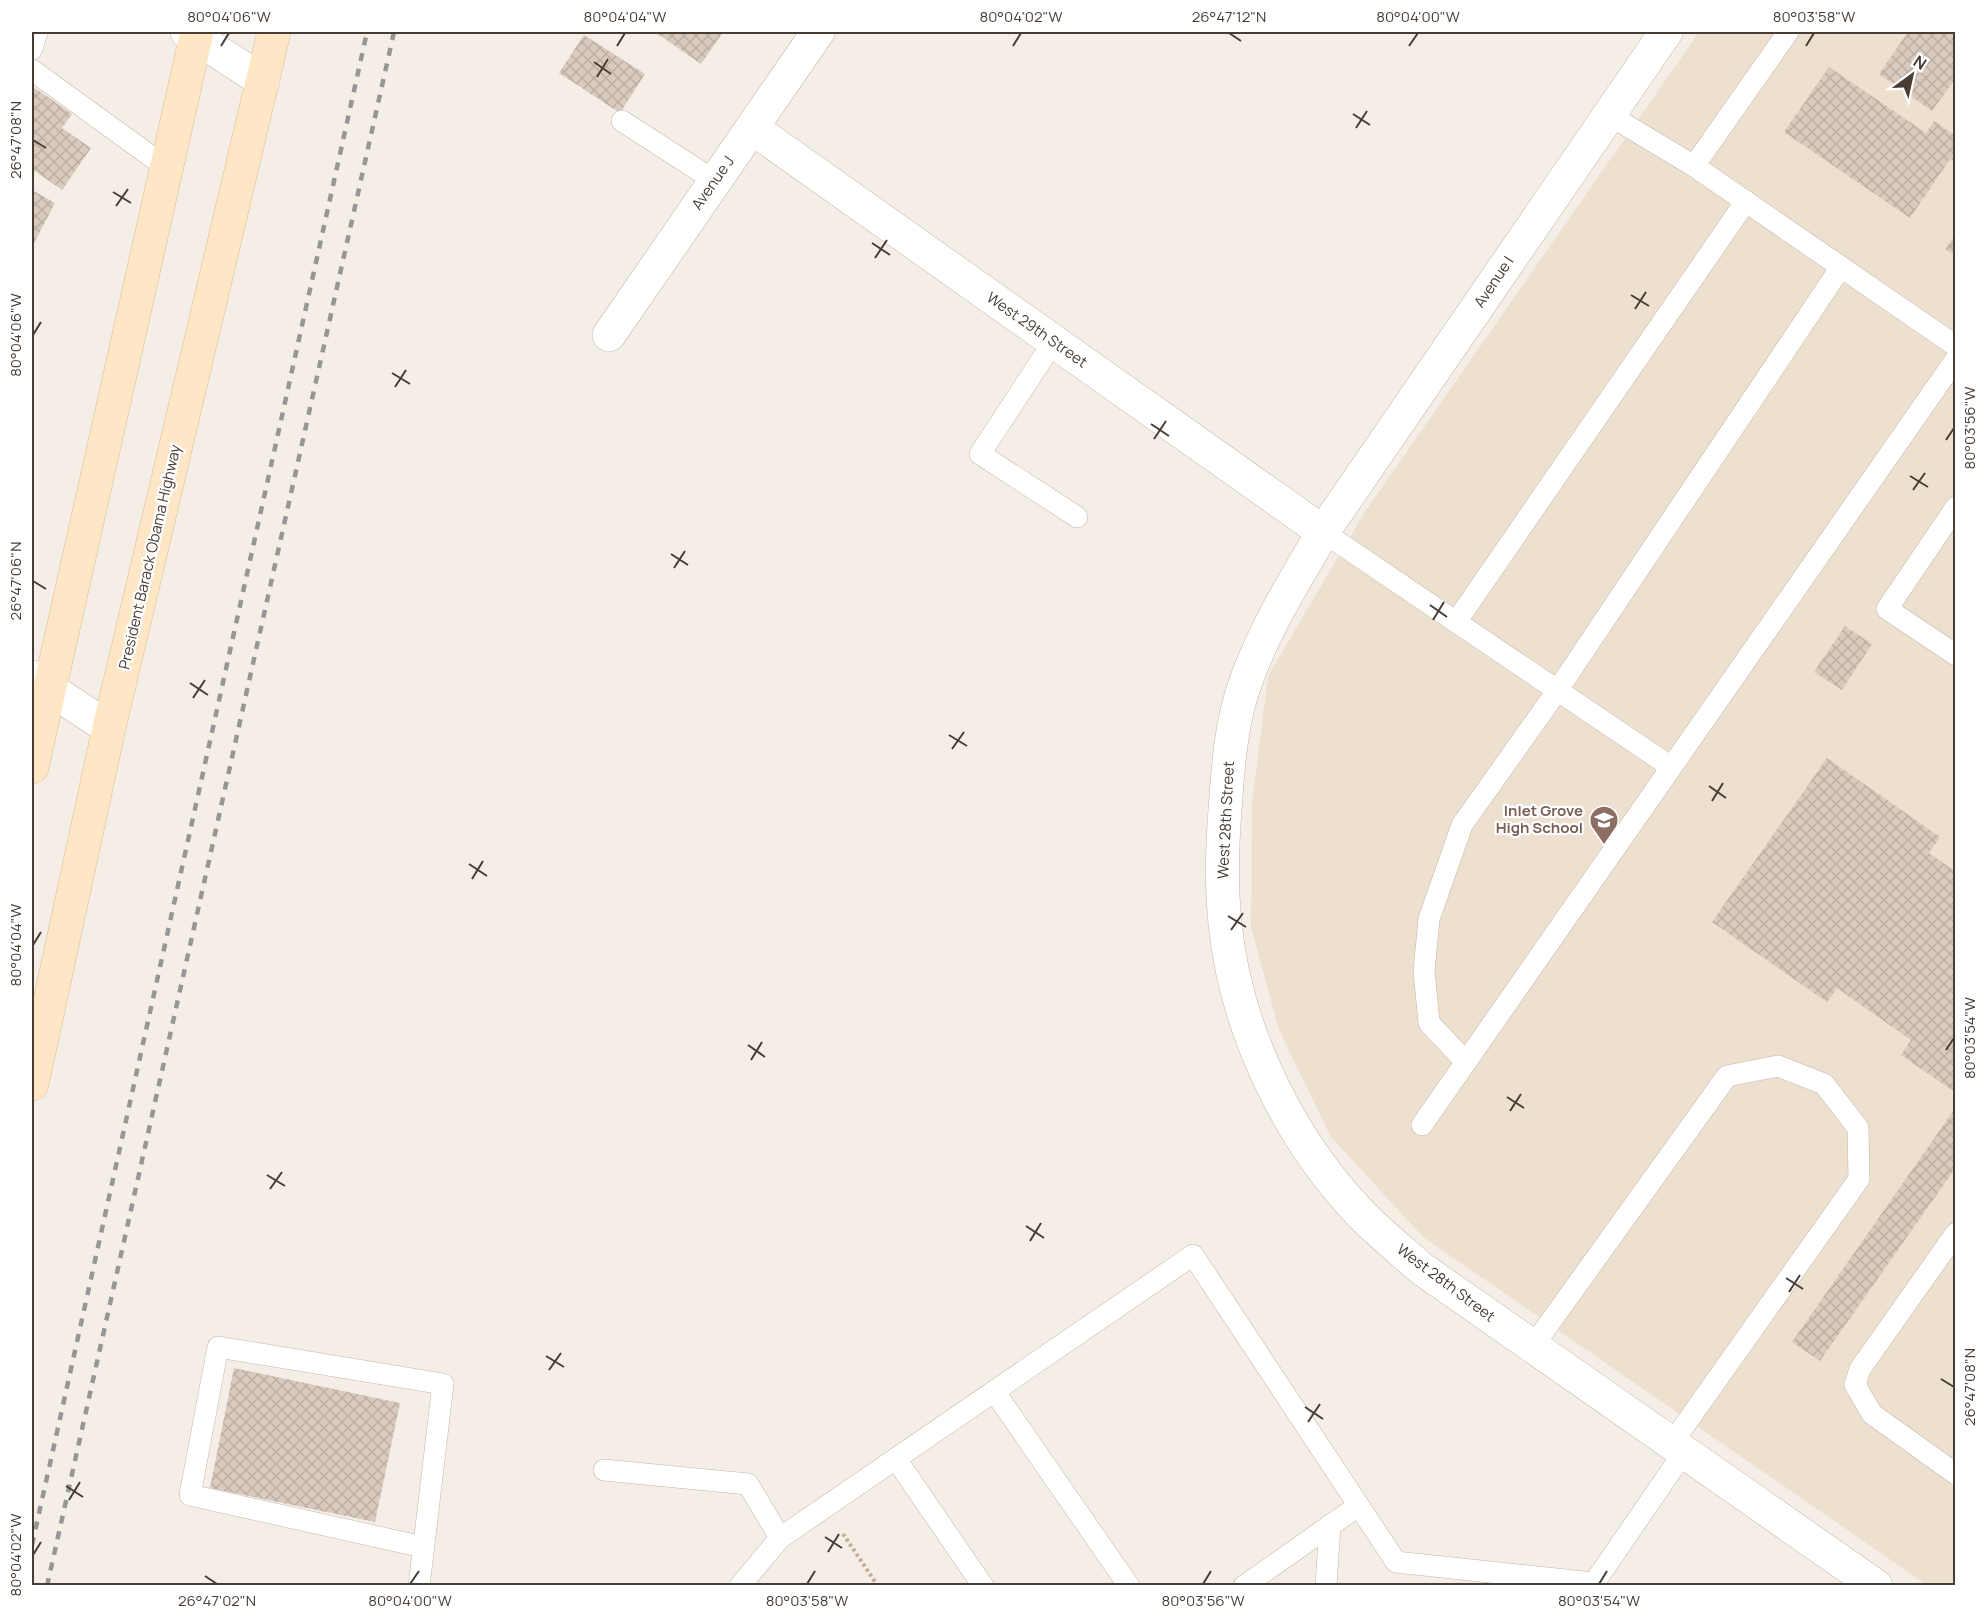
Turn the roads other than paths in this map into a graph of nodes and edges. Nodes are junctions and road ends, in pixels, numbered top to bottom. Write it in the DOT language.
graph roads {
  1 [pos="37,32"];
  2 [pos="274,32"];
  3 [pos="818,32"];
  4 [pos="1666,32"];
  5 [pos="1788,32"];
  6 [pos="193,34"];
  7 [pos="32,50"];
  8 [pos="32,70"];
  9 [pos="263,81"];
  10 [pos="1609,115"];
  11 [pos="622,121"];
  12 [pos="752,128"];
  13 [pos="1694,166"];
  14 [pos="167,168"];
  15 [pos="715,182"];
  16 [pos="1746,201"];
  17 [pos="1841,267"];
  18 [pos="609,335"];
  19 [pos="1054,341"];
  20 [pos="1956,346"];
  21 [pos="1956,359"];
  22 [pos="1956,507"];
  23 [pos="1077,517"];
  24 [pos="1323,532"];
  25 [pos="1456,622"];
  26 [pos="1956,655"];
  27 [pos="40,683"];
  28 [pos="1557,691"];
  29 [pos="109,728"];
  30 [pos="32,767"];
  31 [pos="1671,768"];
  32 [pos="1466,1062"];
  33 [pos="32,1084"];
  34 [pos="1422,1125"];
  35 [pos="1956,1233"];
  36 [pos="1533,1346"];
  37 [pos="994,1391"];
  38 [pos="1678,1447"];
  39 [pos="896,1459"];
  40 [pos="604,1470"];
  41 [pos="1956,1474"];
  42 [pos="1358,1506"];
  43 [pos="1330,1525"];
  44 [pos="780,1538"];
  45 [pos="423,1547"];
  46 [pos="1593,1584"];
  47 [pos="419,1586"];
  48 [pos="740,1586"];
  49 [pos="983,1586"];
  50 [pos="1129,1586"];
  51 [pos="1244,1586"];
  52 [pos="1326,1586"];
  53 [pos="1876,1586"];
  1 -- 7 [label="lane"];
  2 -- 9 [label="main road, President Barack Obama Highway"];
  3 -- 12 [label="street, Avenue J"];
  4 -- 10 [label="street, Avenue I"];
  5 -- 13 [label="lane"];
  6 -- 9 [label="street"];
  6 -- 14 [label="main road"];
  8 -- 14 [label="lane"];
  9 -- 29 [label="main road, President Barack Obama Highway"];
  10 -- 13 [label="lane"];
  10 -- 24 [label="street, Avenue I"];
  11 -- 15 [label="lane"];
  12 -- 15 [label="street, Avenue J"];
  12 -- 19 [label="street, West 29th Street"];
  13 -- 16 [label="lane"];
  14 -- 27 [label="main road"];
  15 -- 18 [label="street, Avenue J"];
  16 -- 17 [label="lane"];
  16 -- 25 [label="lane"];
  17 -- 20 [label="lane"];
  17 -- 28 [label="lane"];
  19 -- 23 [label="lane"];
  19 -- 24 [label="street, West 29th Street"];
  21 -- 31 [label="lane"];
  22 -- 26 [label="lane"];
  24 -- 25 [label="lane"];
  24 -- 36 [label="street, West 28th Street"];
  25 -- 28 [label="lane"];
  27 -- 29 [label="street"];
  27 -- 30 [label="main road"];
  28 -- 31 [label="lane"];
  28 -- 32 [label="lane"];
  29 -- 33 [label="main road, President Barack Obama Highway"];
  31 -- 32 [label="lane"];
  32 -- 34 [label="lane"];
  35 -- 41 [label="lane"];
  36 -- 38 [label="street, West 28th Street"];
  36 -- 38 [label="lane"];
  37 -- 39 [label="lane"];
  37 -- 42 [label="lane"];
  37 -- 50 [label="lane"];
  38 -- 46 [label="lane"];
  38 -- 53 [label="street, West 28th Street"];
  39 -- 44 [label="lane"];
  39 -- 49 [label="lane"];
  40 -- 44 [label="lane"];
  42 -- 43 [label="lane"];
  42 -- 46 [label="lane"];
  43 -- 51 [label="lane"];
  43 -- 52 [label="lane"];
  44 -- 48 [label="lane"];
  45 -- 45 [label="lane"];
  45 -- 47 [label="lane"];
}
